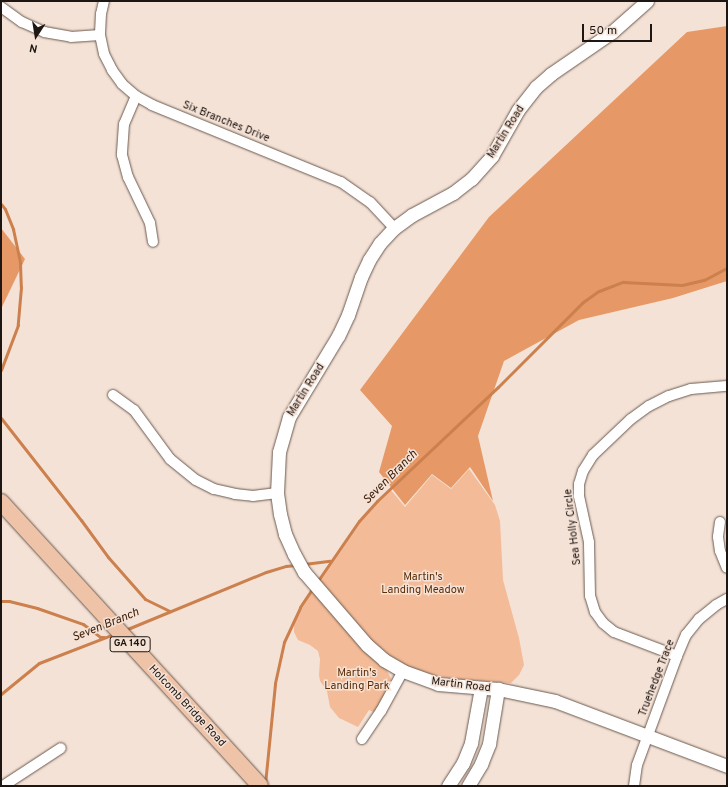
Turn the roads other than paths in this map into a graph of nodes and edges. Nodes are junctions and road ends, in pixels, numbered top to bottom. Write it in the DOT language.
graph roads {
  1 [pos="104,1"];
  2 [pos="648,1"];
  3 [pos="1,7"];
  4 [pos="100,35"];
  5 [pos="136,96"];
  6 [pos="394,228"];
  7 [pos="153,242"];
  8 [pos="727,386"];
  9 [pos="113,394"];
  10 [pos="277,493"];
  11 [pos="2,504"];
  12 [pos="720,522"];
  13 [pos="727,568"];
  14 [pos="727,599"];
  15 [pos="677,656"];
  16 [pos="403,671"];
  17 [pos="481,688"];
  18 [pos="498,689"];
  19 [pos="647,736"];
  20 [pos="362,739"];
  21 [pos="61,748"];
  22 [pos="727,766"];
  23 [pos="3,786"];
  24 [pos="260,786"];
  25 [pos="448,786"];
  26 [pos="468,786"];
  27 [pos="634,786"];
  1 -- 4 [label="street, Six Branches Drive"];
  2 -- 6 [label="street, Martin Road"];
  3 -- 4 [label="street"];
  4 -- 5 [label="street, Six Branches Drive"];
  5 -- 6 [label="street, Six Branches Drive"];
  5 -- 7 [label="street"];
  6 -- 10 [label="street, Martin Road"];
  8 -- 15 [label="street, Sea Holly Circle"];
  9 -- 10 [label="street"];
  10 -- 16 [label="street, Martin Road"];
  11 -- 24 [label="main road, Holcomb Bridge Road / GA 140"];
  12 -- 13 [label="street"];
  14 -- 15 [label="street, Truehedge Trace"];
  15 -- 19 [label="street, Truehedge Trace"];
  16 -- 17 [label="street, Martin Road"];
  16 -- 20 [label="street"];
  17 -- 18 [label="street, Martin Road"];
  17 -- 25 [label="street"];
  18 -- 19 [label="street, Martin Road"];
  18 -- 26 [label="street"];
  19 -- 22 [label="street, Martin Road"];
  19 -- 27 [label="street, Truehedge Trace"];
  21 -- 23 [label="street"];
}
